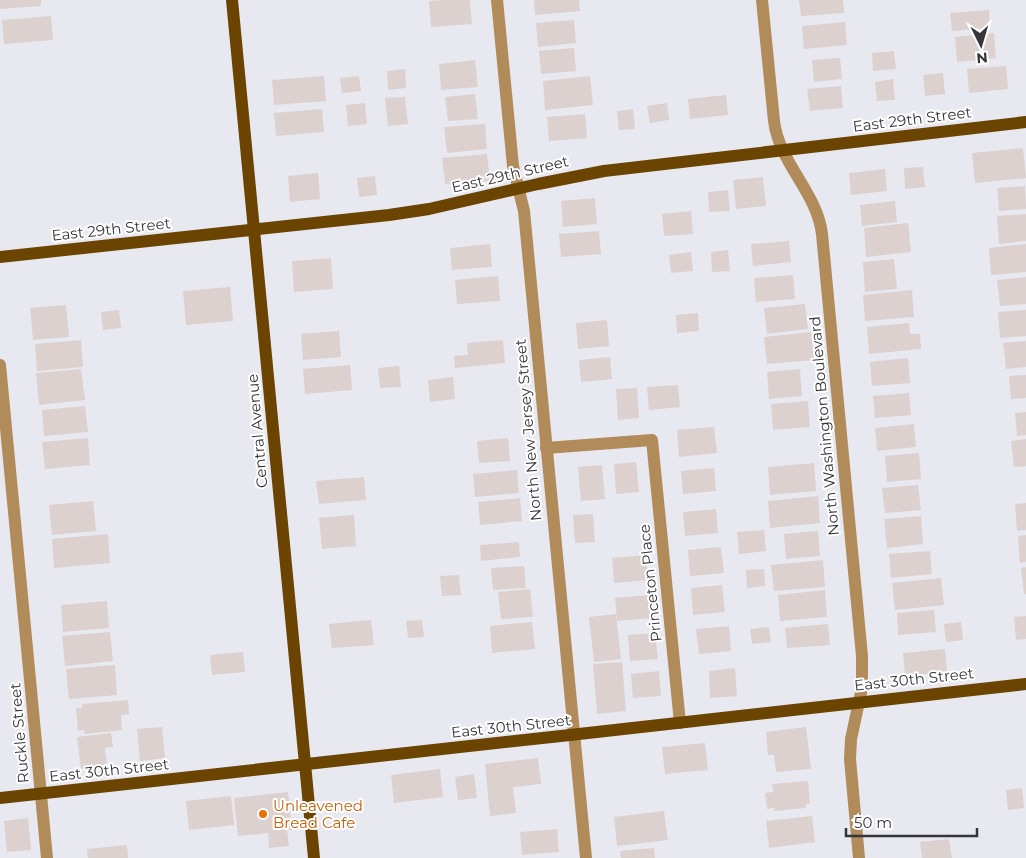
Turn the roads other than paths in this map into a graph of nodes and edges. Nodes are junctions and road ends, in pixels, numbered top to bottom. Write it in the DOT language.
graph roads {
  1 [pos="232,0"];
  2 [pos="497,0"];
  3 [pos="762,0"];
  4 [pos="1026,122"];
  5 [pos="782,150"];
  6 [pos="518,188"];
  7 [pos="254,230"];
  8 [pos="0,257"];
  9 [pos="0,365"];
  10 [pos="546,448"];
  11 [pos="1026,684"];
  12 [pos="859,701"];
  13 [pos="680,723"];
  14 [pos="574,736"];
  15 [pos="305,766"];
  16 [pos="41,793"];
  17 [pos="0,798"];
  18 [pos="47,858"];
  19 [pos="314,858"];
  20 [pos="586,858"];
  21 [pos="859,858"];
  1 -- 7 [label="main road, Central Avenue"];
  2 -- 6 [label="street, North New Jersey Street"];
  3 -- 5 [label="street, North Washington Boulevard"];
  4 -- 5 [label="main road, East 29th Street"];
  5 -- 6 [label="main road, East 29th Street"];
  5 -- 12 [label="street, North Washington Boulevard"];
  6 -- 7 [label="main road, East 29th Street"];
  6 -- 10 [label="street, North New Jersey Street"];
  7 -- 8 [label="main road, East 29th Street"];
  7 -- 15 [label="main road, Central Avenue"];
  9 -- 16 [label="street, Ruckle Street"];
  10 -- 13 [label="street, Princeton Place"];
  10 -- 14 [label="street, North New Jersey Street"];
  11 -- 12 [label="main road, East 30th Street"];
  12 -- 13 [label="main road, East 30th Street"];
  12 -- 21 [label="street, North Washington Boulevard"];
  13 -- 14 [label="main road, East 30th Street"];
  14 -- 15 [label="main road, East 30th Street"];
  14 -- 20 [label="street, North New Jersey Street"];
  15 -- 16 [label="main road, East 30th Street"];
  15 -- 19 [label="main road, Central Avenue"];
  16 -- 17 [label="main road, East 30th Street"];
  16 -- 18 [label="street, Ruckle Street"];
}
